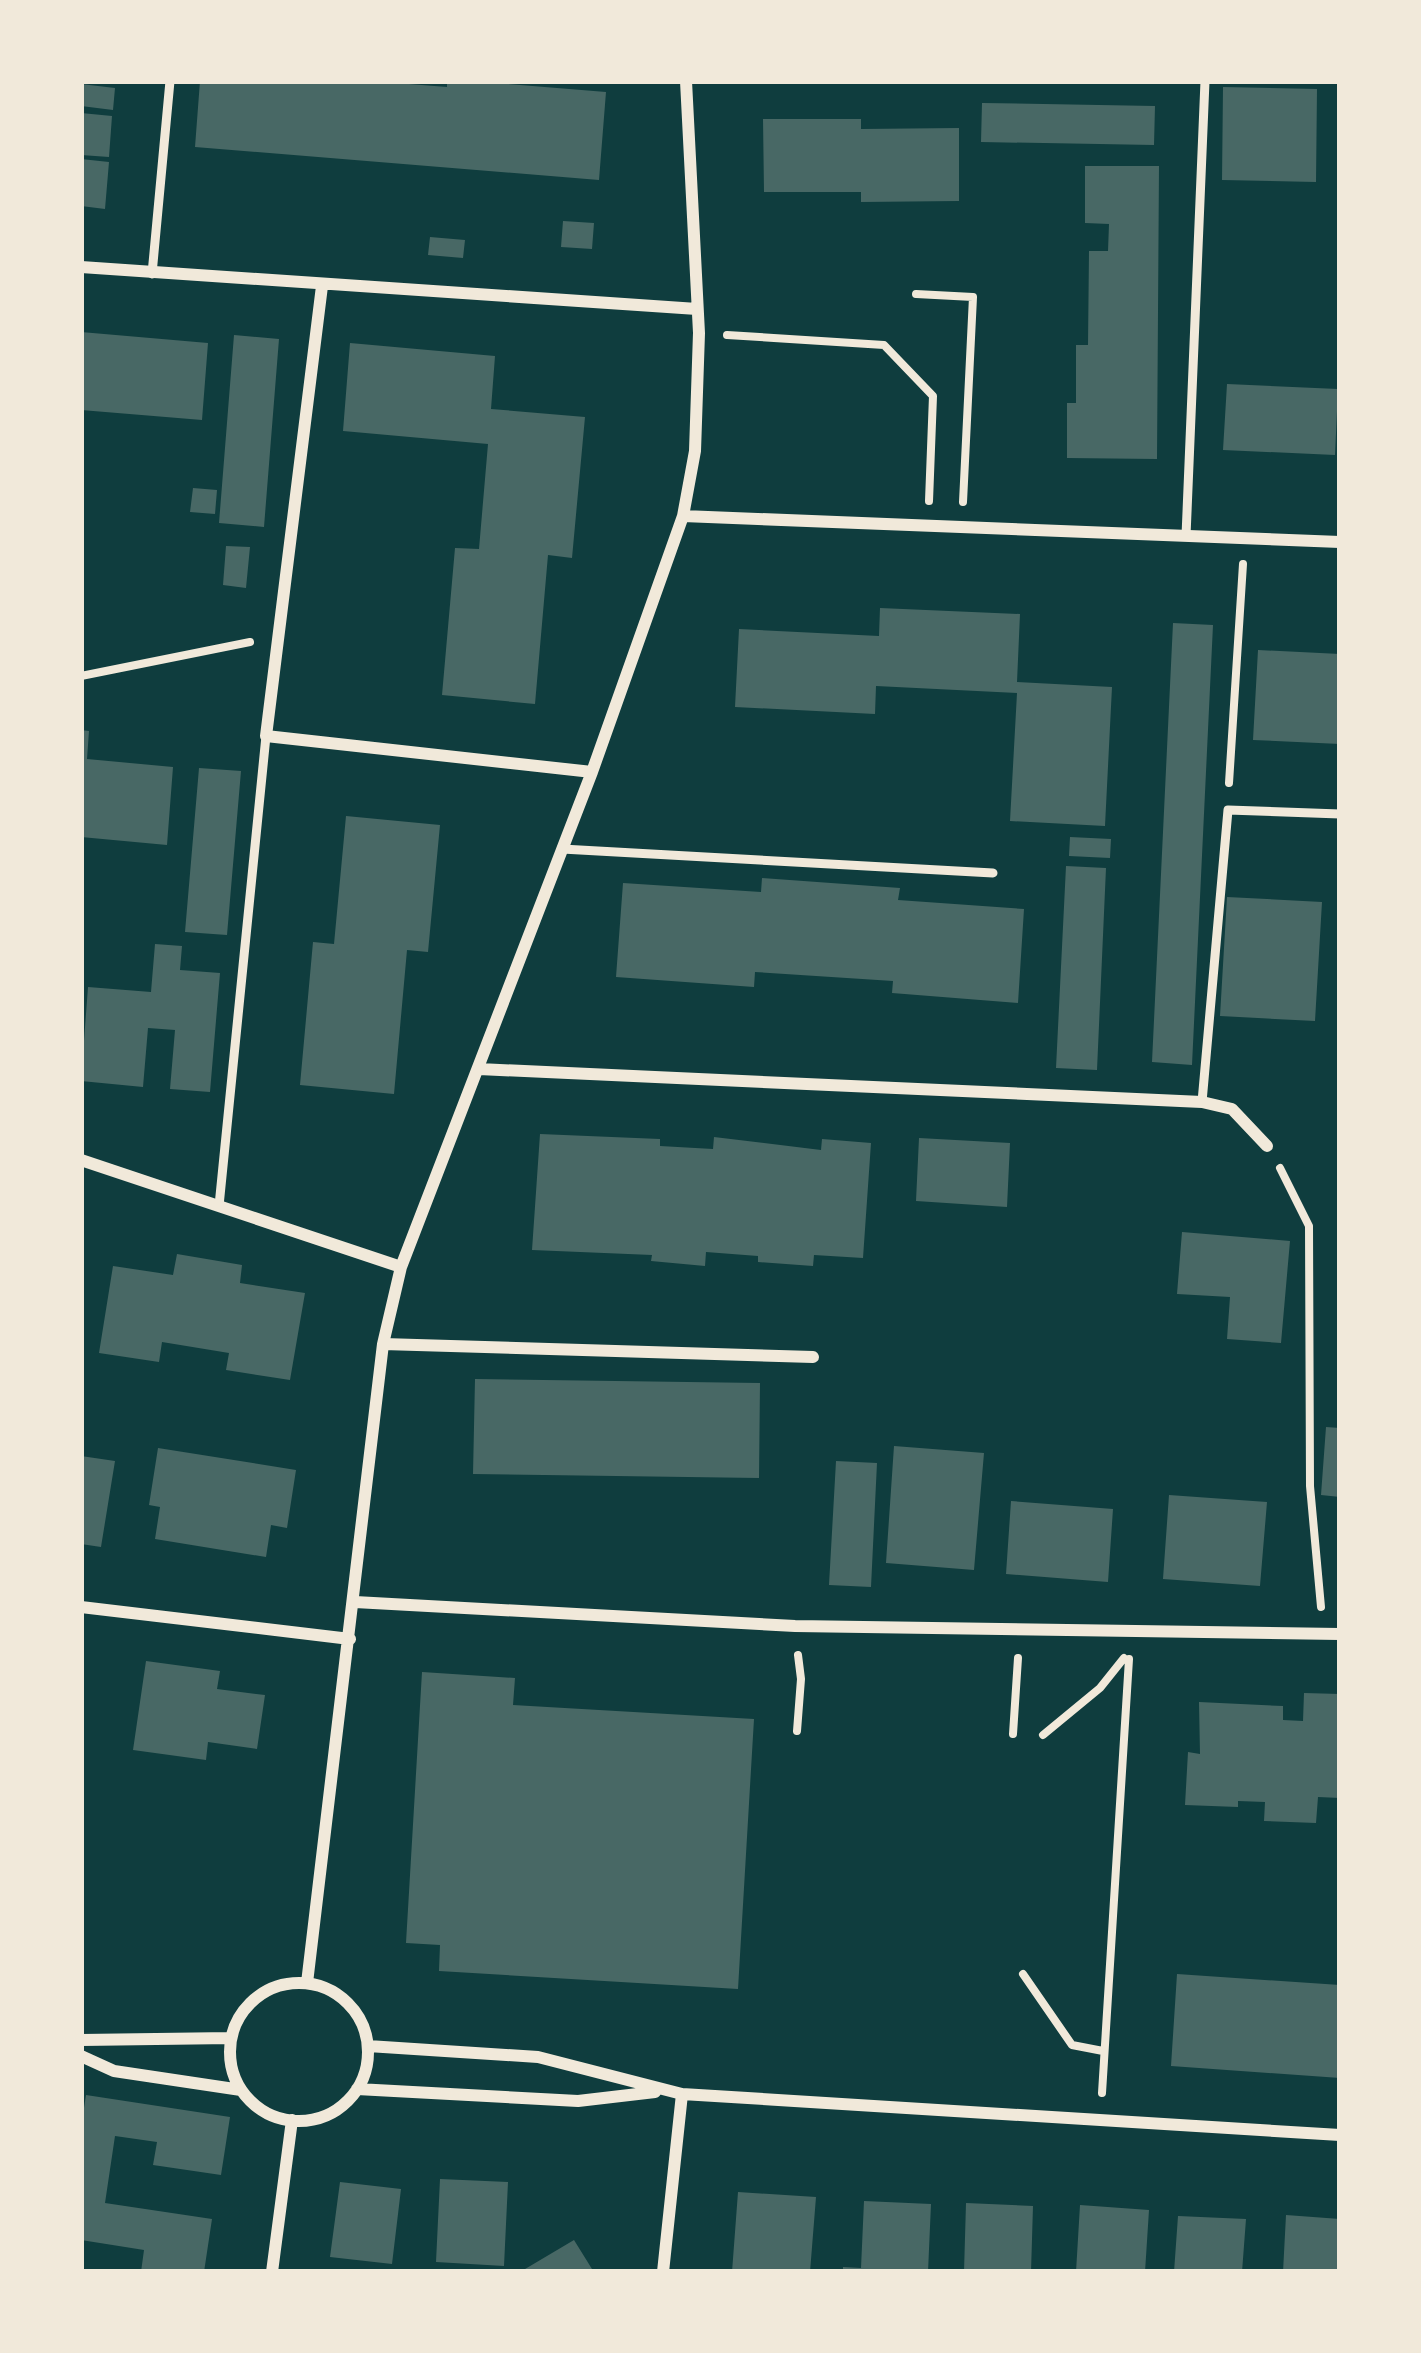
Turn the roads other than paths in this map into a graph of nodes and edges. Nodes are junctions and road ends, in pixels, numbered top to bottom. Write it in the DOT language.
graph roads {
  1 [pos="170,81"];
  2 [pos="686,81"];
  3 [pos="1205,81"];
  4 [pos="81,267"];
  5 [pos="152,274"];
  6 [pos="322,286"];
  7 [pos="698,309"];
  8 [pos="683,516"];
  9 [pos="1186,536"];
  10 [pos="1340,542"];
  11 [pos="266,736"];
  12 [pos="592,772"];
  13 [pos="1340,814"];
  14 [pos="562,849"];
  15 [pos="993,873"];
  16 [pos="478,1070"];
  17 [pos="1202,1102"];
  18 [pos="1267,1146"];
  19 [pos="81,1160"];
  20 [pos="219,1206"];
  21 [pos="401,1267"];
  22 [pos="383,1345"];
  23 [pos="813,1357"];
  24 [pos="355,1601"];
  25 [pos="81,1607"];
  26 [pos="1340,1634"];
  27 [pos="350,1639"];
  28 [pos="307,1983"];
  29 [pos="231,2038"];
  30 [pos="81,2040"];
  31 [pos="368,2046"];
  32 [pos="81,2056"];
  33 [pos="357,2089"];
  34 [pos="241,2090"];
  35 [pos="662,2091"];
  36 [pos="682,2094"];
  37 [pos="292,2120"];
  38 [pos="1340,2135"];
  39 [pos="272,2272"];
  40 [pos="663,2272"];
  1 -- 5 [label="lane"];
  2 -- 7 [label="street"];
  3 -- 9 [label="lane"];
  4 -- 5 [label="street"];
  5 -- 6 [label="street"];
  6 -- 7 [label="street"];
  6 -- 11 [label="street"];
  7 -- 8 [label="street"];
  8 -- 9 [label="street"];
  8 -- 12 [label="street"];
  9 -- 10 [label="street"];
  11 -- 12 [label="street"];
  11 -- 20 [label="lane"];
  12 -- 14 [label="street"];
  13 -- 17 [label="lane"];
  14 -- 15 [label="lane"];
  14 -- 16 [label="street"];
  16 -- 17 [label="street"];
  16 -- 21 [label="street"];
  17 -- 18 [label="street"];
  19 -- 20 [label="street"];
  20 -- 21 [label="street"];
  21 -- 22 [label="street"];
  22 -- 23 [label="street"];
  22 -- 24 [label="street"];
  24 -- 26 [label="street"];
  24 -- 27 [label="street"];
  25 -- 27 [label="street"];
  27 -- 28 [label="street"];
  28 -- 29 [label="street"];
  28 -- 31 [label="street"];
  29 -- 30 [label="street"];
  29 -- 34 [label="street"];
  31 -- 33 [label="street"];
  31 -- 35 [label="street"];
  32 -- 34 [label="street"];
  33 -- 35 [label="street"];
  33 -- 37 [label="street"];
  34 -- 37 [label="street"];
  35 -- 36 [label="street"];
  36 -- 38 [label="street"];
  36 -- 40 [label="street"];
  37 -- 39 [label="street"];
}
